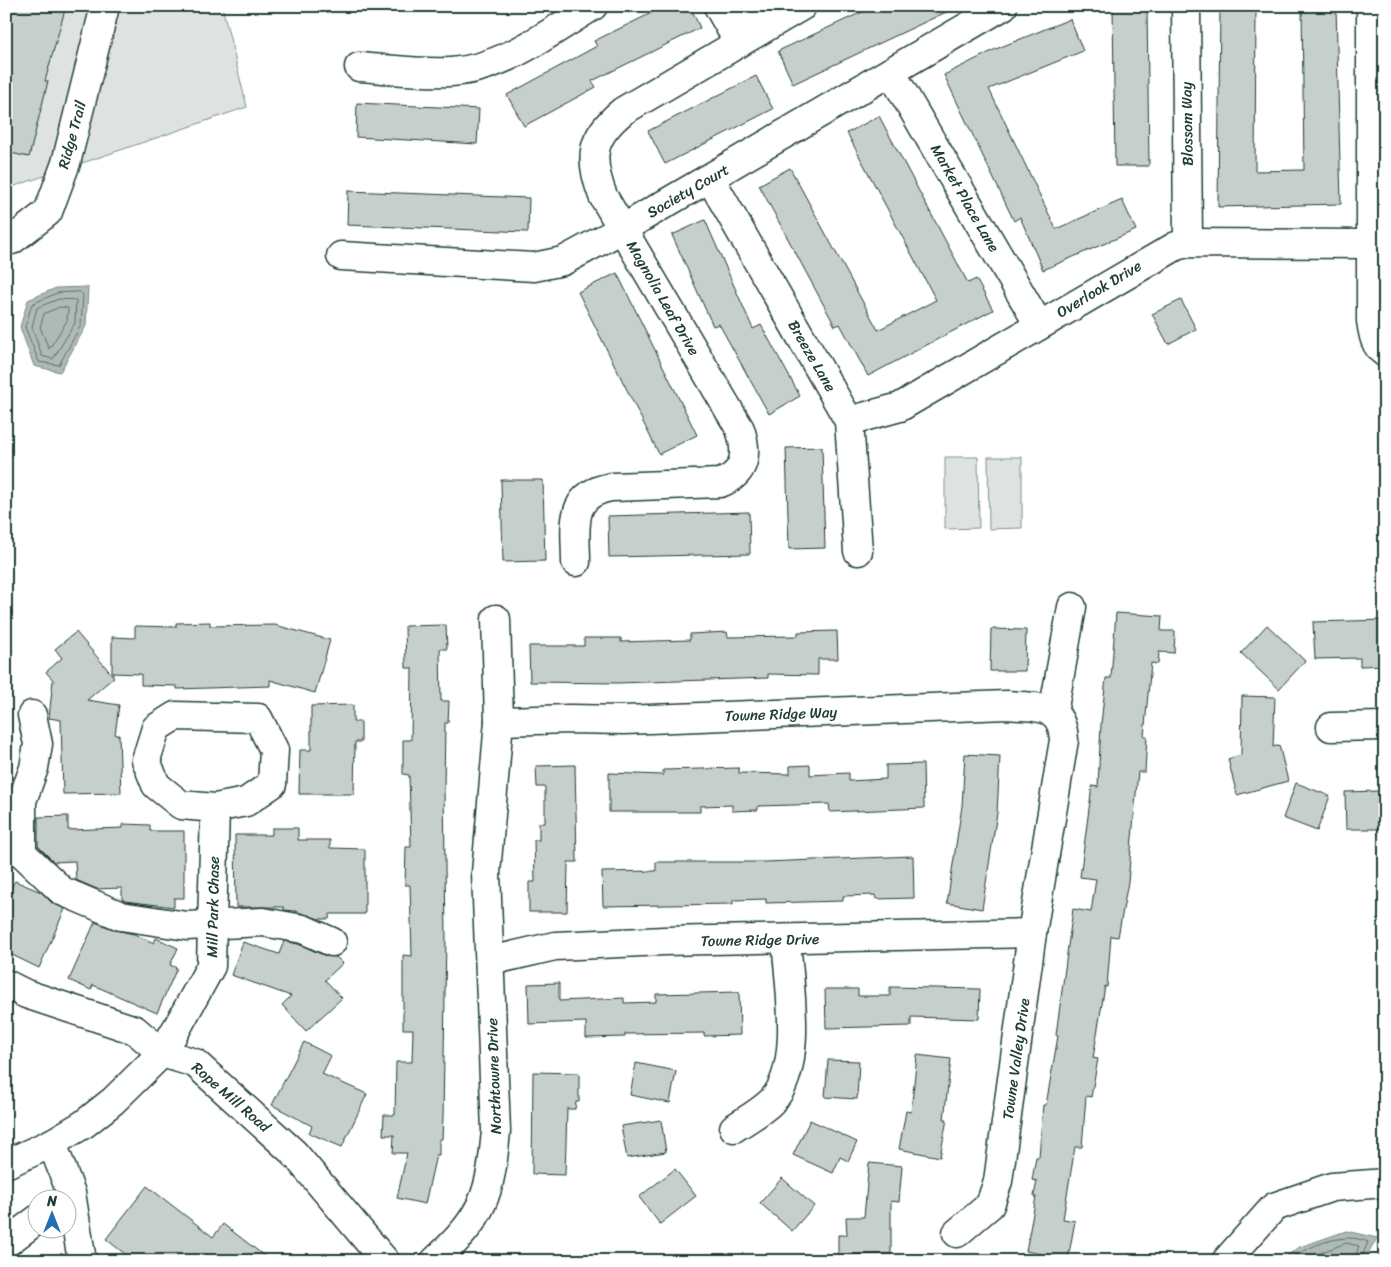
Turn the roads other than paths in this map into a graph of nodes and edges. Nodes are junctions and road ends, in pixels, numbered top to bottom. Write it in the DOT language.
graph roads {
  1 [pos="105,6"];
  2 [pos="593,6"];
  3 [pos="718,6"];
  4 [pos="742,6"];
  5 [pos="802,6"];
  6 [pos="1003,6"];
  7 [pos="1186,6"];
  8 [pos="1371,6"];
  9 [pos="748,37"];
  10 [pos="359,67"];
  11 [pos="891,72"];
  12 [pos="710,178"];
  13 [pos="622,230"];
  14 [pos="6,242"];
  15 [pos="1188,243"];
  16 [pos="1371,244"];
  17 [pos="342,256"];
  18 [pos="1039,325"];
  19 [pos="1385,353"];
  20 [pos="848,421"];
  21 [pos="858,551"];
  22 [pos="576,562"];
  23 [pos="1072,607"];
  24 [pos="496,619"];
  25 [pos="1053,713"];
  26 [pos="32,715"];
  27 [pos="499,721"];
  28 [pos="1385,726"];
  29 [pos="1331,727"];
  30 [pos="215,808"];
  31 [pos="212,925"];
  32 [pos="1032,933"];
  33 [pos="786,940"];
  34 [pos="332,942"];
  35 [pos="490,961"];
  36 [pos="6,984"];
  37 [pos="162,1053"];
  38 [pos="734,1128"];
  39 [pos="52,1143"];
  40 [pos="6,1164"];
  41 [pos="1385,1183"];
  42 [pos="65,1190"];
  43 [pos="28,1226"];
  44 [pos="957,1233"];
  45 [pos="77,1240"];
  46 [pos="6,1243"];
  47 [pos="82,1261"];
  48 [pos="386,1261"];
  49 [pos="435,1261"];
  50 [pos="1226,1261"];
  1 -- 14 [label="street, Ridge Trail"];
  2 -- 10 [label="street"];
  3 -- 9 [label="street"];
  4 -- 9 [label="street"];
  5 -- 9 [label="street, Magnolia Leaf Drive"];
  6 -- 11 [label="street, Society Court"];
  7 -- 15 [label="street, Blossom Way"];
  8 -- 16 [label="street"];
  9 -- 13 [label="street, Magnolia Leaf Drive"];
  11 -- 12 [label="street, Society Court"];
  11 -- 18 [label="street, Market Place Lane"];
  12 -- 13 [label="street, Society Court"];
  12 -- 20 [label="street, Breeze Lane"];
  13 -- 17 [label="street, Society Court"];
  13 -- 22 [label="street, Magnolia Leaf Drive"];
  15 -- 16 [label="street, Overlook Drive"];
  15 -- 18 [label="street, Overlook Drive"];
  16 -- 19 [label="street"];
  18 -- 20 [label="street, Overlook Drive"];
  20 -- 21 [label="street, Breeze Lane"];
  23 -- 25 [label="street"];
  24 -- 27 [label="street"];
  25 -- 27 [label="street, Towne Ridge Way"];
  25 -- 32 [label="street, Towne Valley Drive"];
  26 -- 31 [label="street"];
  27 -- 35 [label="street, Northtowne Drive"];
  28 -- 29 [label="street"];
  30 -- 30 [label="street"];
  30 -- 31 [label="street, Mill Park Chase"];
  31 -- 34 [label="street"];
  31 -- 37 [label="street, Mill Park Chase"];
  32 -- 33 [label="street, Towne Ridge Drive"];
  32 -- 44 [label="street, Towne Valley Drive"];
  33 -- 35 [label="street, Towne Ridge Drive"];
  33 -- 38 [label="street"];
  35 -- 49 [label="street, Northtowne Drive"];
  36 -- 37 [label="street, Rope Mill Road"];
  37 -- 39 [label="street, Mill Park Chase"];
  37 -- 48 [label="street, Rope Mill Road"];
  39 -- 40 [label="street, Mill Park Chase"];
  39 -- 42 [label="street"];
  41 -- 50 [label="street"];
  43 -- 46 [label="street"];
  45 -- 47 [label="street"];
}
